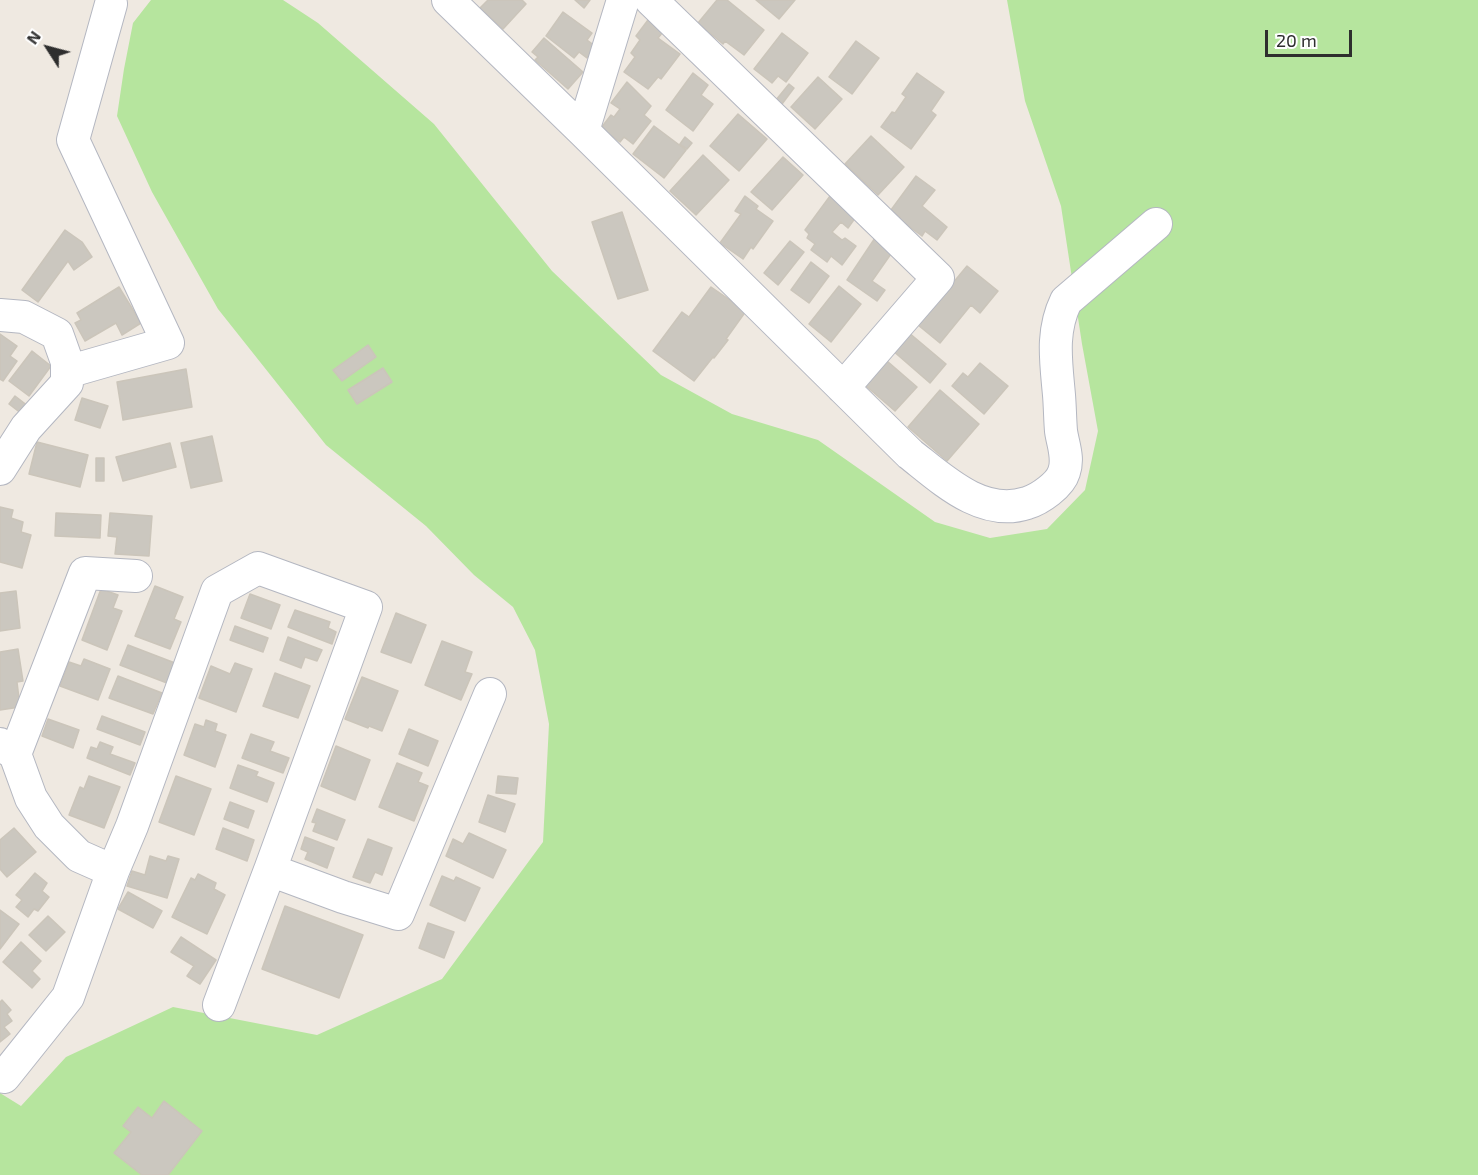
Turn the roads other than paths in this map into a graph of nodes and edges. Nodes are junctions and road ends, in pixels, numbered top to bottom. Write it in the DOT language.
graph roads {
  1 [pos="448,0"];
  2 [pos="623,0"];
  3 [pos="651,0"];
  4 [pos="111,4"];
  5 [pos="583,131"];
  6 [pos="1156,224"];
  7 [pos="0,315"];
  8 [pos="67,372"];
  9 [pos="843,388"];
  10 [pos="0,469"];
  11 [pos="136,576"];
  12 [pos="490,694"];
  13 [pos="8,749"];
  14 [pos="270,870"];
  15 [pos="113,871"];
  16 [pos="219,1005"];
  17 [pos="4,1077"];
  1 -- 5 [label="street"];
  2 -- 5 [label="street"];
  3 -- 9 [label="street"];
  4 -- 8 [label="street"];
  5 -- 9 [label="street"];
  6 -- 9 [label="street"];
  7 -- 8 [label="street"];
  8 -- 10 [label="street"];
  11 -- 13 [label="street"];
  12 -- 14 [label="street"];
  13 -- 15 [label="street"];
  14 -- 15 [label="street"];
  14 -- 16 [label="street"];
  15 -- 17 [label="street"];
}
